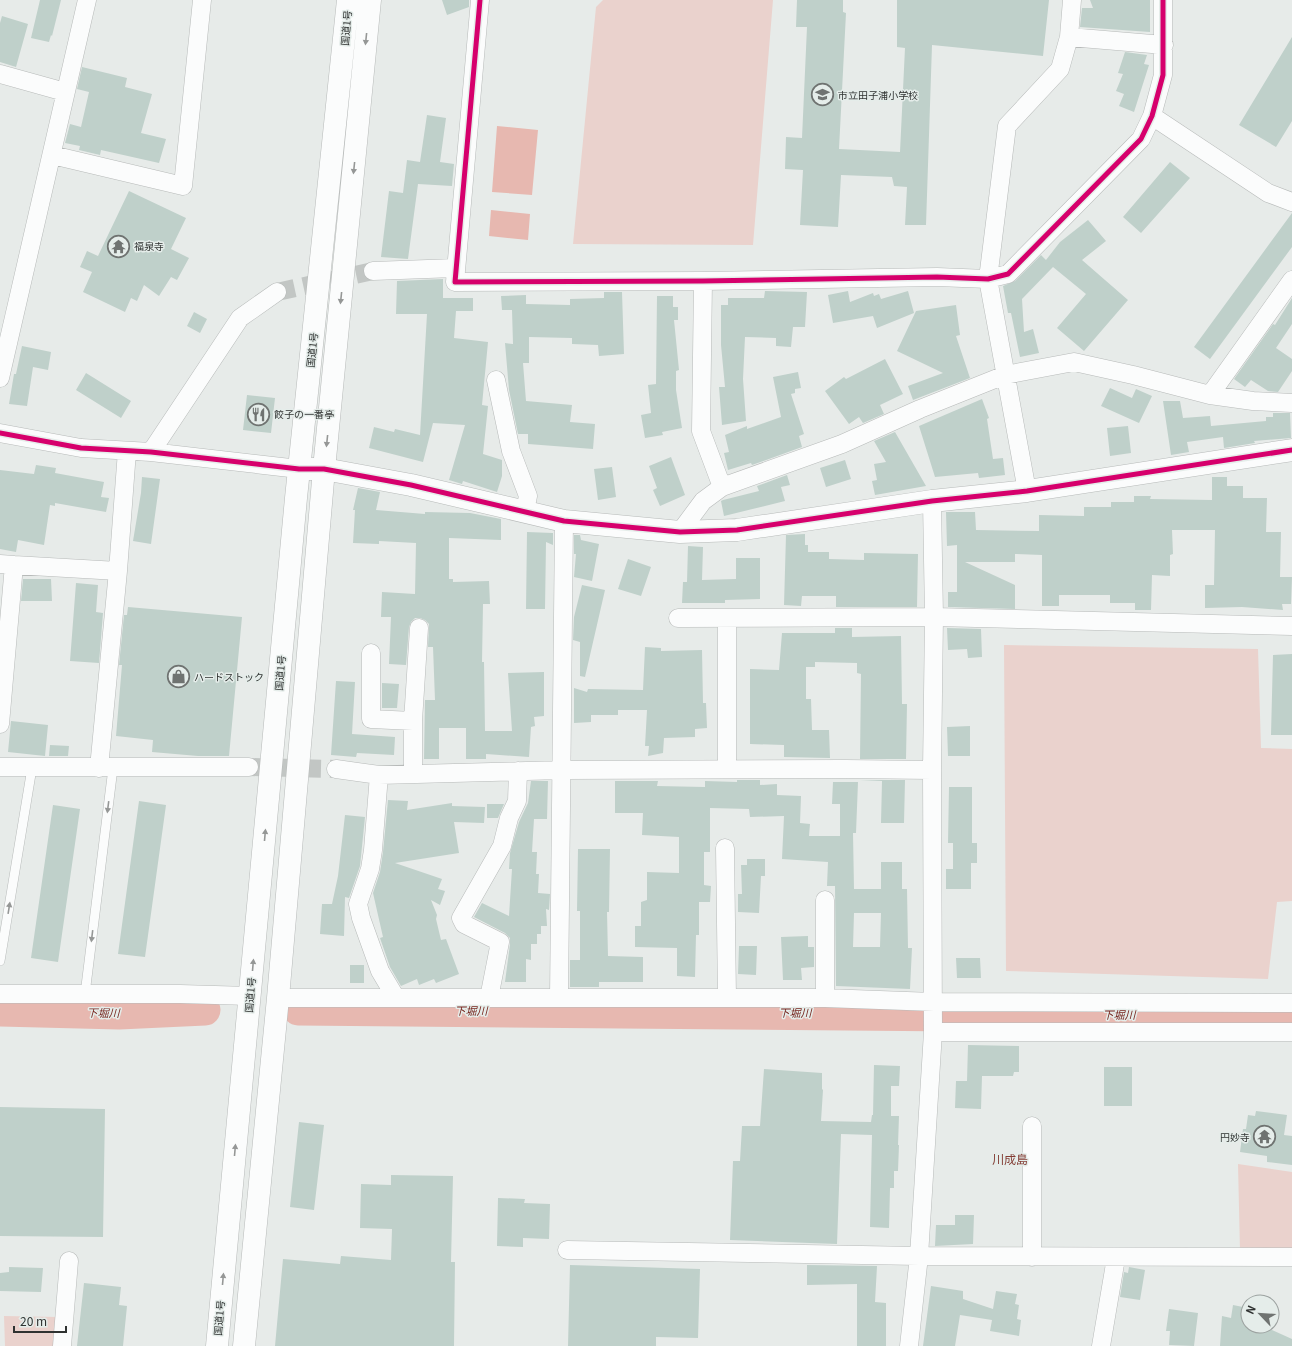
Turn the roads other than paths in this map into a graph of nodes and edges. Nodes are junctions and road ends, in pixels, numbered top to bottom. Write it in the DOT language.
graph roads {
  1 [pos="87,0"];
  2 [pos="202,0"];
  3 [pos="348,0"];
  4 [pos="370,0"];
  5 [pos="480,0"];
  6 [pos="1072,0"];
  7 [pos="1163,0"];
  8 [pos="1069,37"];
  9 [pos="1164,45"];
  10 [pos="0,74"];
  11 [pos="65,92"];
  12 [pos="1152,116"];
  13 [pos="52,155"];
  14 [pos="1292,202"];
  15 [pos="455,268"];
  16 [pos="373,271"];
  17 [pos="988,279"];
  18 [pos="1292,280"];
  19 [pos="703,281"];
  20 [pos="277,292"];
  21 [pos="1005,375"];
  22 [pos="0,378"];
  23 [pos="496,380"];
  24 [pos="1210,395"];
  25 [pos="1292,403"];
  26 [pos="0,433"];
  27 [pos="1292,450"];
  28 [pos="127,451"];
  29 [pos="152,452"];
  30 [pos="299,469"];
  31 [pos="324,469"];
  32 [pos="722,487"];
  33 [pos="1027,490"];
  34 [pos="932,501"];
  35 [pos="525,511"];
  36 [pos="564,521"];
  37 [pos="680,532"];
  38 [pos="7,564"];
  39 [pos="118,571"];
  40 [pos="678,618"];
  41 [pos="727,618"];
  42 [pos="934,618"];
  43 [pos="1292,626"];
  44 [pos="419,628"];
  45 [pos="371,653"];
  46 [pos="413,721"];
  47 [pos="0,724"];
  48 [pos="0,767"];
  49 [pos="250,767"];
  50 [pos="32,768"];
  51 [pos="106,768"];
  52 [pos="336,769"];
  53 [pos="727,769"];
  54 [pos="563,770"];
  55 [pos="932,770"];
  56 [pos="518,771"];
  57 [pos="413,774"];
  58 [pos="379,775"];
  59 [pos="725,848"];
  60 [pos="825,900"];
  61 [pos="0,961"];
  62 [pos="0,994"];
  63 [pos="85,994"];
  64 [pos="250,996"];
  65 [pos="278,998"];
  66 [pos="396,998"];
  67 [pos="489,998"];
  68 [pos="559,998"];
  69 [pos="727,998"];
  70 [pos="825,998"];
  71 [pos="934,1003"];
  72 [pos="1292,1003"];
  73 [pos="933,1032"];
  74 [pos="1292,1032"];
  75 [pos="1032,1126"];
  76 [pos="566,1250"];
  77 [pos="919,1256"];
  78 [pos="1032,1257"];
  79 [pos="1292,1257"];
  80 [pos="1116,1258"];
  81 [pos="69,1261"];
  82 [pos="62,1346"];
  83 [pos="217,1346"];
  84 [pos="244,1346"];
  85 [pos="909,1346"];
  86 [pos="1102,1346"];
  1 -- 11 [label="street"];
  2 -- 13 [label="street"];
  3 -- 30 [label="main road, 国道1号"];
  4 -- 31 [label="main road, one-way"];
  5 -- 15 [label="street"];
  6 -- 8 [label="street"];
  7 -- 9 [label="street"];
  8 -- 9 [label="street"];
  8 -- 17 [label="street"];
  9 -- 12 [label="street"];
  10 -- 11 [label="street"];
  11 -- 13 [label="street"];
  12 -- 14 [label="street"];
  12 -- 17 [label="street"];
  13 -- 22 [label="street"];
  15 -- 16 [label="street"];
  15 -- 19 [label="street"];
  17 -- 19 [label="street"];
  17 -- 21 [label="street"];
  18 -- 24 [label="street"];
  19 -- 32 [label="street"];
  20 -- 29 [label="street"];
  21 -- 24 [label="street"];
  21 -- 32 [label="street"];
  21 -- 33 [label="street"];
  23 -- 35 [label="street"];
  24 -- 25 [label="street"];
  26 -- 28 [label="street"];
  27 -- 33 [label="main road"];
  28 -- 29 [label="street"];
  28 -- 39 [label="street"];
  29 -- 30 [label="street"];
  30 -- 31 [label="main road"];
  64 -- 30 [label="main road, 国道1号, one-way"];
  31 -- 35 [label="main road"];
  31 -- 65 [label="main road"];
  32 -- 37 [label="street"];
  33 -- 34 [label="main road"];
  34 -- 37 [label="main road"];
  34 -- 42 [label="street"];
  35 -- 36 [label="main road"];
  36 -- 37 [label="main road"];
  36 -- 54 [label="street"];
  38 -- 39 [label="street"];
  38 -- 47 [label="street"];
  39 -- 51 [label="street"];
  40 -- 41 [label="street"];
  41 -- 42 [label="street"];
  41 -- 53 [label="street"];
  42 -- 43 [label="street"];
  42 -- 55 [label="street"];
  44 -- 46 [label="street"];
  45 -- 46 [label="street"];
  46 -- 57 [label="street"];
  48 -- 50 [label="street"];
  49 -- 51 [label="street"];
  50 -- 51 [label="street"];
  61 -- 50 [label="lane, one-way"];
  51 -- 63 [label="lane, one-way"];
  52 -- 58 [label="street"];
  53 -- 54 [label="street"];
  53 -- 55 [label="street"];
  54 -- 56 [label="street"];
  54 -- 68 [label="street"];
  55 -- 71 [label="street"];
  56 -- 57 [label="street"];
  56 -- 67 [label="street"];
  57 -- 58 [label="street"];
  58 -- 66 [label="street"];
  59 -- 69 [label="street"];
  60 -- 70 [label="street"];
  62 -- 63 [label="street"];
  63 -- 64 [label="street"];
  83 -- 64 [label="main road, 国道1号, one-way"];
  65 -- 66 [label="street"];
  65 -- 84 [label="main road"];
  66 -- 67 [label="street"];
  67 -- 68 [label="street"];
  68 -- 69 [label="street"];
  69 -- 70 [label="street"];
  70 -- 71 [label="street"];
  71 -- 72 [label="street"];
  71 -- 73 [label="street"];
  73 -- 74 [label="street"];
  73 -- 77 [label="street"];
  75 -- 78 [label="street"];
  76 -- 77 [label="street"];
  77 -- 78 [label="street"];
  77 -- 85 [label="street"];
  78 -- 80 [label="street"];
  79 -- 80 [label="street"];
  80 -- 86 [label="street"];
  81 -- 82 [label="street"];
}
